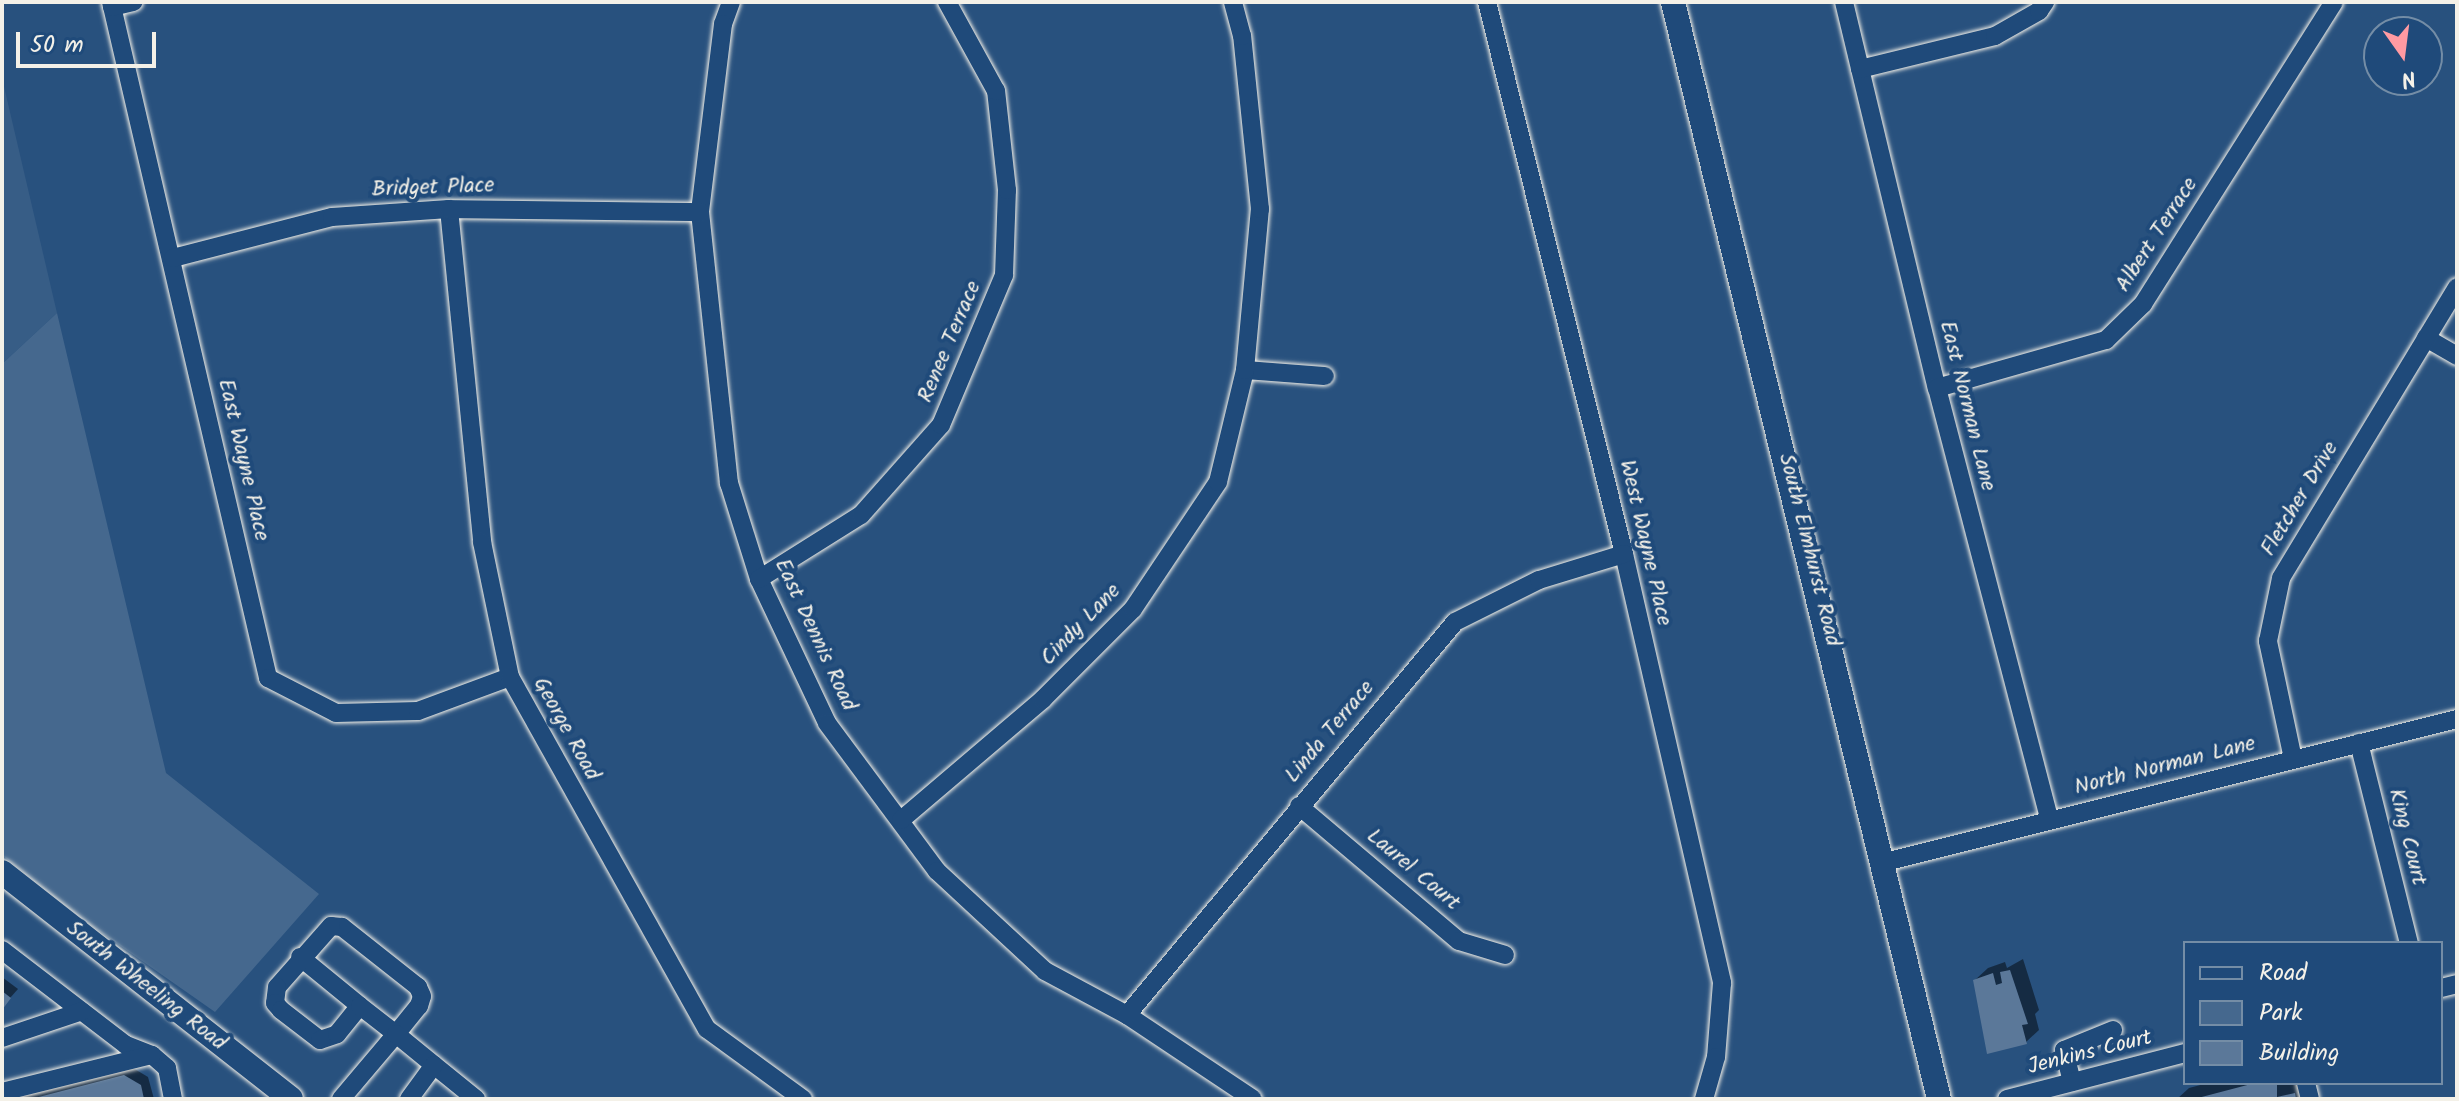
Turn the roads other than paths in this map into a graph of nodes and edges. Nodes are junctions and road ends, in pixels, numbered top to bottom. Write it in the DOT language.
graph roads {
  1 [pos="133,2"];
  2 [pos="731,2"];
  3 [pos="947,2"];
  4 [pos="1233,2"];
  5 [pos="1487,2"];
  6 [pos="1673,2"];
  7 [pos="1844,2"];
  8 [pos="2045,2"];
  9 [pos="2334,2"];
  10 [pos="112,4"];
  11 [pos="1860,69"];
  12 [pos="449,209"];
  13 [pos="700,212"];
  14 [pos="173,258"];
  15 [pos="2457,287"];
  16 [pos="2426,338"];
  17 [pos="2457,356"];
  18 [pos="1245,370"];
  19 [pos="1325,376"];
  20 [pos="1937,388"];
  21 [pos="1624,554"];
  22 [pos="759,579"];
  23 [pos="510,677"];
  24 [pos="2457,719"];
  25 [pos="2359,743"];
  26 [pos="2293,759"];
  27 [pos="1299,806"];
  28 [pos="2049,819"];
  29 [pos="901,820"];
  30 [pos="1885,862"];
  31 [pos="2,872"];
  32 [pos="2408,941"];
  33 [pos="2,950"];
  34 [pos="1505,955"];
  35 [pos="300,957"];
  36 [pos="360,1006"];
  37 [pos="82,1011"];
  38 [pos="1127,1015"];
  39 [pos="2113,1030"];
  40 [pos="396,1034"];
  41 [pos="2,1038"];
  42 [pos="2183,1054"];
  43 [pos="152,1055"];
  44 [pos="434,1065"];
  45 [pos="2072,1082"];
  46 [pos="2,1092"];
  47 [pos="173,1099"];
  48 [pos="291,1099"];
  49 [pos="341,1099"];
  50 [pos="409,1099"];
  51 [pos="476,1099"];
  52 [pos="803,1099"];
  53 [pos="1253,1099"];
  54 [pos="1704,1099"];
  55 [pos="1939,1099"];
  56 [pos="2007,1099"];
  1 -- 10 [label="street"];
  2 -- 13 [label="street, East Dennis Road"];
  3 -- 22 [label="street, Renee Terrace"];
  4 -- 18 [label="street, Cindy Lane"];
  5 -- 21 [label="street, West Wayne Place"];
  6 -- 30 [label="main road, South Elmhurst Road"];
  7 -- 11 [label="street, East Norman Lane"];
  8 -- 11 [label="street"];
  9 -- 20 [label="street, Albert Terrace"];
  10 -- 14 [label="street, East Wayne Place"];
  11 -- 20 [label="street, East Norman Lane"];
  12 -- 13 [label="street, Bridget Place"];
  12 -- 14 [label="street, Bridget Place"];
  12 -- 23 [label="street, George Road"];
  13 -- 22 [label="street, East Dennis Road"];
  14 -- 23 [label="street, East Wayne Place"];
  15 -- 16 [label="street, Fletcher Drive"];
  16 -- 17 [label="street"];
  16 -- 26 [label="street, Fletcher Drive"];
  18 -- 19 [label="street"];
  18 -- 29 [label="street, Cindy Lane"];
  20 -- 28 [label="street, East Norman Lane"];
  21 -- 27 [label="street, Linda Terrace"];
  21 -- 54 [label="street, West Wayne Place"];
  22 -- 29 [label="street, East Dennis Road"];
  23 -- 52 [label="street, George Road"];
  24 -- 25 [label="street, North Norman Lane"];
  25 -- 26 [label="street, North Norman Lane"];
  25 -- 32 [label="street, King Court"];
  26 -- 28 [label="street, North Norman Lane"];
  27 -- 34 [label="street, Laurel Court"];
  27 -- 38 [label="street, Linda Terrace"];
  28 -- 30 [label="street, North Norman Lane"];
  29 -- 38 [label="street, East Dennis Road"];
  30 -- 55 [label="main road, South Elmhurst Road"];
  31 -- 48 [label="main road, South Wheeling Road"];
  33 -- 37 [label="street"];
  35 -- 36 [label="street"];
  35 -- 36 [label="street"];
  35 -- 40 [label="street"];
  36 -- 40 [label="street"];
  37 -- 41 [label="street"];
  37 -- 43 [label="street"];
  38 -- 53 [label="street, East Dennis Road"];
  39 -- 45 [label="street"];
  40 -- 44 [label="street"];
  40 -- 49 [label="street"];
  42 -- 45 [label="street, Jenkins Court"];
  43 -- 46 [label="street"];
  43 -- 47 [label="street"];
  44 -- 50 [label="street"];
  44 -- 51 [label="street"];
  45 -- 56 [label="street, Jenkins Court"];
}
